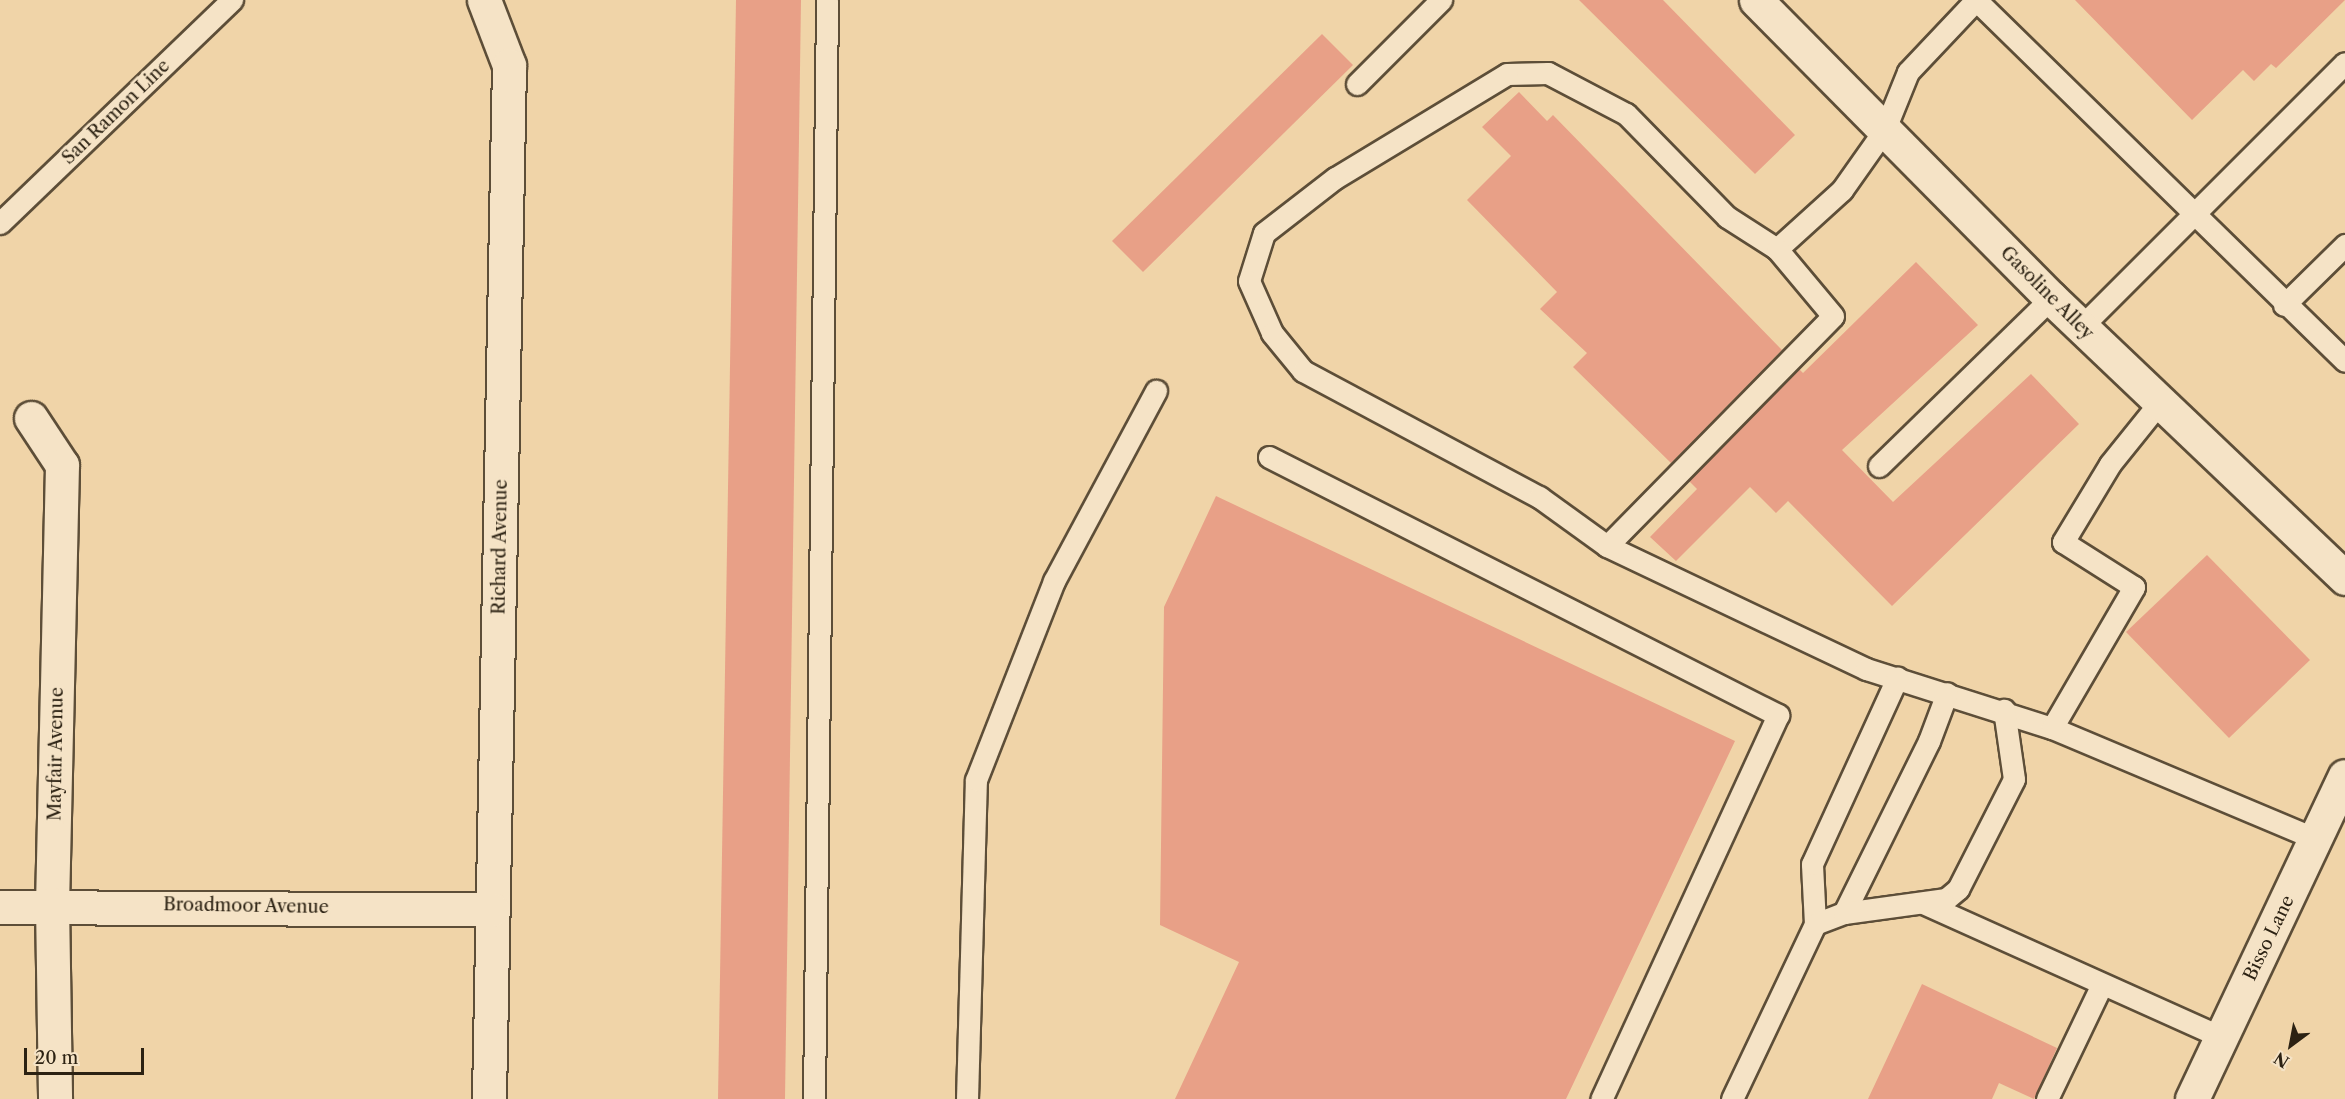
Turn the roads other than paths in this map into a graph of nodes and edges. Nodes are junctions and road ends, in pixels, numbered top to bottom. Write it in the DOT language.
graph roads {
  1 [pos="232,0"];
  2 [pos="484,0"];
  3 [pos="827,0"];
  4 [pos="1441,0"];
  5 [pos="1976,0"];
  6 [pos="1761,2"];
  7 [pos="2345,63"];
  8 [pos="1357,84"];
  9 [pos="1885,129"];
  10 [pos="2194,215"];
  11 [pos="0,223"];
  12 [pos="2345,245"];
  13 [pos="1777,249"];
  14 [pos="2051,298"];
  15 [pos="2284,305"];
  16 [pos="2081,327"];
  17 [pos="2345,361"];
  18 [pos="1156,392"];
  19 [pos="2159,403"];
  20 [pos="31,418"];
  21 [pos="1269,457"];
  22 [pos="1879,465"];
  23 [pos="1607,546"];
  24 [pos="2345,578"];
  25 [pos="1897,678"];
  26 [pos="1947,693"];
  27 [pos="2004,710"];
  28 [pos="2052,728"];
  29 [pos="2345,776"];
  30 [pos="2316,839"];
  31 [pos="1923,903"];
  32 [pos="52,904"];
  33 [pos="0,907"];
  34 [pos="492,910"];
  35 [pos="1844,913"];
  36 [pos="1815,924"];
  37 [pos="2102,984"];
  38 [pos="2221,1037"];
  39 [pos="55,1099"];
  40 [pos="489,1099"];
  41 [pos="814,1099"];
  42 [pos="967,1099"];
  43 [pos="1601,1099"];
  44 [pos="1732,1099"];
  45 [pos="2047,1099"];
  46 [pos="2192,1099"];
  1 -- 11 [label="lane, San Ramon Line"];
  2 -- 34 [label="street, Richard Avenue"];
  3 -- 41 [label="lane"];
  4 -- 8 [label="lane"];
  5 -- 9 [label="lane"];
  5 -- 10 [label="lane"];
  6 -- 9 [label="street, Gasoline Alley"];
  7 -- 10 [label="lane"];
  9 -- 13 [label="lane"];
  9 -- 14 [label="street, Gasoline Alley"];
  10 -- 15 [label="lane"];
  10 -- 16 [label="lane"];
  12 -- 15 [label="lane"];
  13 -- 23 [label="lane"];
  13 -- 23 [label="lane"];
  14 -- 16 [label="street, Gasoline Alley"];
  14 -- 22 [label="lane"];
  15 -- 17 [label="lane"];
  16 -- 19 [label="street, Gasoline Alley"];
  18 -- 42 [label="lane"];
  19 -- 24 [label="street, Gasoline Alley"];
  19 -- 28 [label="lane"];
  20 -- 32 [label="street, Mayfair Avenue"];
  21 -- 43 [label="lane"];
  23 -- 25 [label="lane"];
  25 -- 26 [label="lane"];
  25 -- 36 [label="lane"];
  26 -- 27 [label="lane"];
  26 -- 35 [label="lane"];
  27 -- 28 [label="lane"];
  27 -- 31 [label="lane"];
  28 -- 30 [label="lane"];
  29 -- 30 [label="street, Bisso Lane"];
  30 -- 38 [label="street, Bisso Lane"];
  31 -- 35 [label="lane"];
  31 -- 37 [label="lane"];
  32 -- 33 [label="street, Broadmoor Avenue"];
  32 -- 34 [label="street, Broadmoor Avenue"];
  32 -- 39 [label="street, Mayfair Avenue"];
  34 -- 40 [label="street, Richard Avenue"];
  35 -- 36 [label="lane"];
  36 -- 44 [label="lane"];
  37 -- 38 [label="lane"];
  37 -- 45 [label="lane"];
  38 -- 46 [label="street, Bisso Lane"];
}
